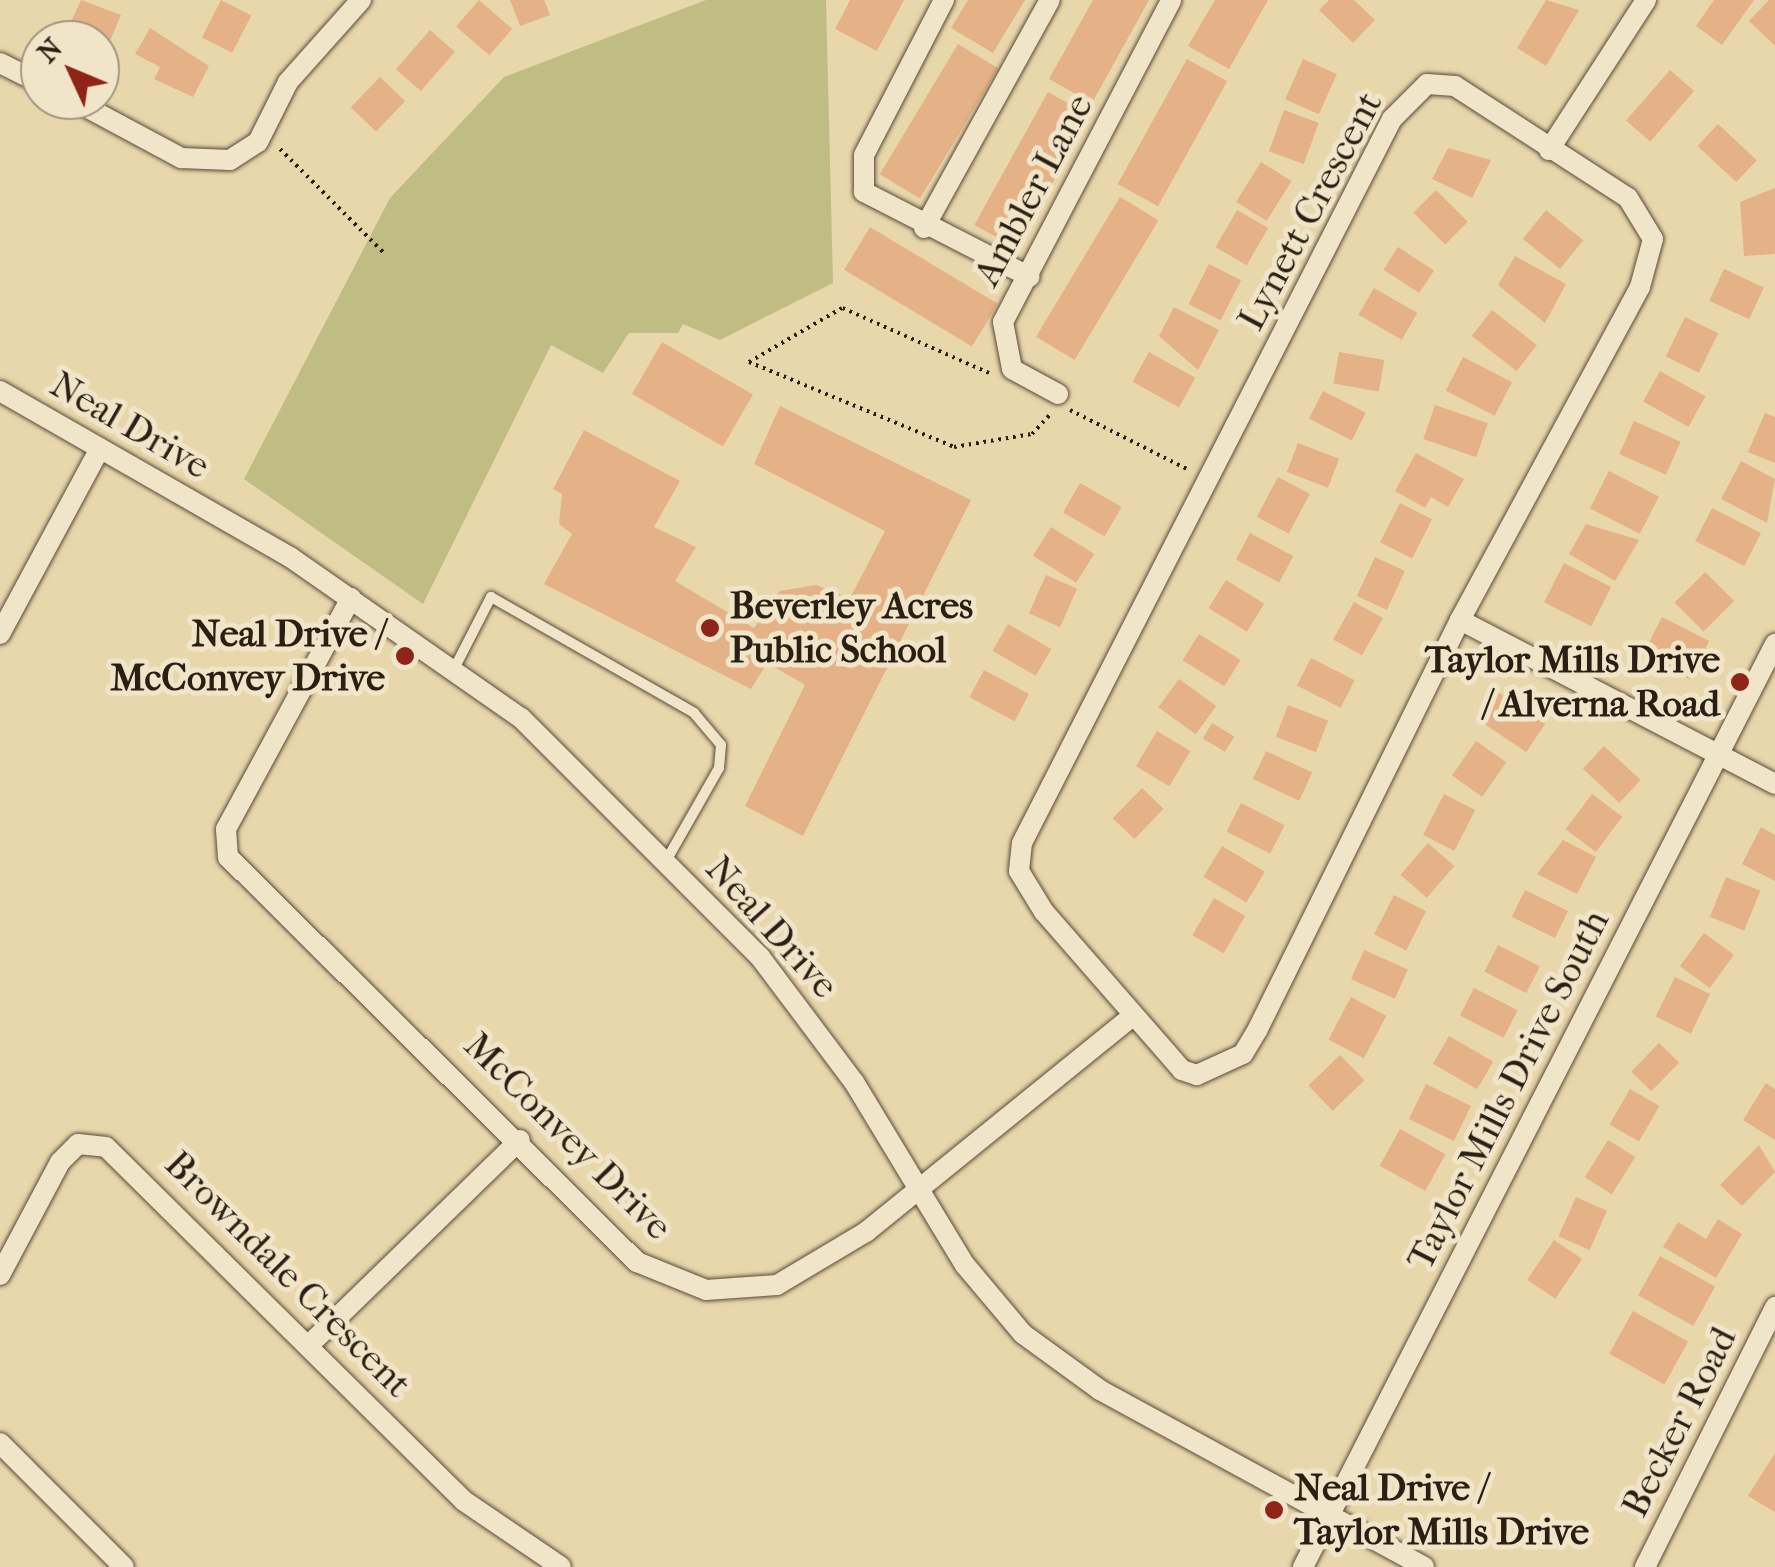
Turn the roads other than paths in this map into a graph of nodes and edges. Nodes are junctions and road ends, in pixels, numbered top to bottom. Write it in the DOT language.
graph roads {
  1 [pos="360,0"];
  2 [pos="944,0"];
  3 [pos="1050,0"];
  4 [pos="1172,0"];
  5 [pos="1646,0"];
  6 [pos="116,120"];
  7 [pos="1549,150"];
  8 [pos="924,228"];
  9 [pos="1030,277"];
  10 [pos="0,391"];
  11 [pos="1058,394"];
  12 [pos="100,448"];
  13 [pos="351,598"];
  14 [pos="1460,620"];
  15 [pos="0,634"];
  16 [pos="1775,644"];
  17 [pos="455,667"];
  18 [pos="1718,753"];
  19 [pos="1775,784"];
  20 [pos="666,861"];
  21 [pos="1134,1016"];
  22 [pos="520,1140"];
  23 [pos="917,1191"];
  24 [pos="1,1272"];
  25 [pos="1775,1307"];
  26 [pos="309,1346"];
  27 [pos="0,1442"];
  28 [pos="1328,1517"];
  29 [pos="124,1567"];
  30 [pos="561,1567"];
  31 [pos="1303,1567"];
  32 [pos="1424,1567"];
  33 [pos="1645,1567"];
  1 -- 6 [label="street"];
  2 -- 8 [label="street"];
  3 -- 8 [label="street"];
  4 -- 9 [label="street, Ambler Lane"];
  5 -- 7 [label="street"];
  7 -- 14 [label="street, Lynett Crescent"];
  7 -- 21 [label="street, Lynett Crescent"];
  8 -- 9 [label="street"];
  9 -- 11 [label="street, Ambler Lane"];
  10 -- 12 [label="street, Neal Drive"];
  12 -- 13 [label="street, Neal Drive"];
  12 -- 15 [label="street"];
  13 -- 17 [label="street, Neal Drive"];
  13 -- 22 [label="street, McConvey Drive"];
  14 -- 18 [label="street"];
  14 -- 21 [label="street, Lynett Crescent"];
  16 -- 18 [label="street, Taylor Mills Drive South"];
  17 -- 20 [label="street, Neal Drive"];
  17 -- 20 [label="lane"];
  18 -- 19 [label="street"];
  18 -- 28 [label="street, Taylor Mills Drive South"];
  20 -- 23 [label="street, Neal Drive"];
  21 -- 23 [label="street, McConvey Drive"];
  22 -- 23 [label="street, McConvey Drive"];
  22 -- 26 [label="street"];
  23 -- 28 [label="street, Neal Drive"];
  24 -- 26 [label="street, Browndale Crescent"];
  25 -- 33 [label="street, Becker Road"];
  26 -- 30 [label="street, Browndale Crescent"];
  27 -- 29 [label="street"];
  28 -- 31 [label="street, Taylor Mills Drive South"];
  28 -- 32 [label="street, Neal Drive"];
}
